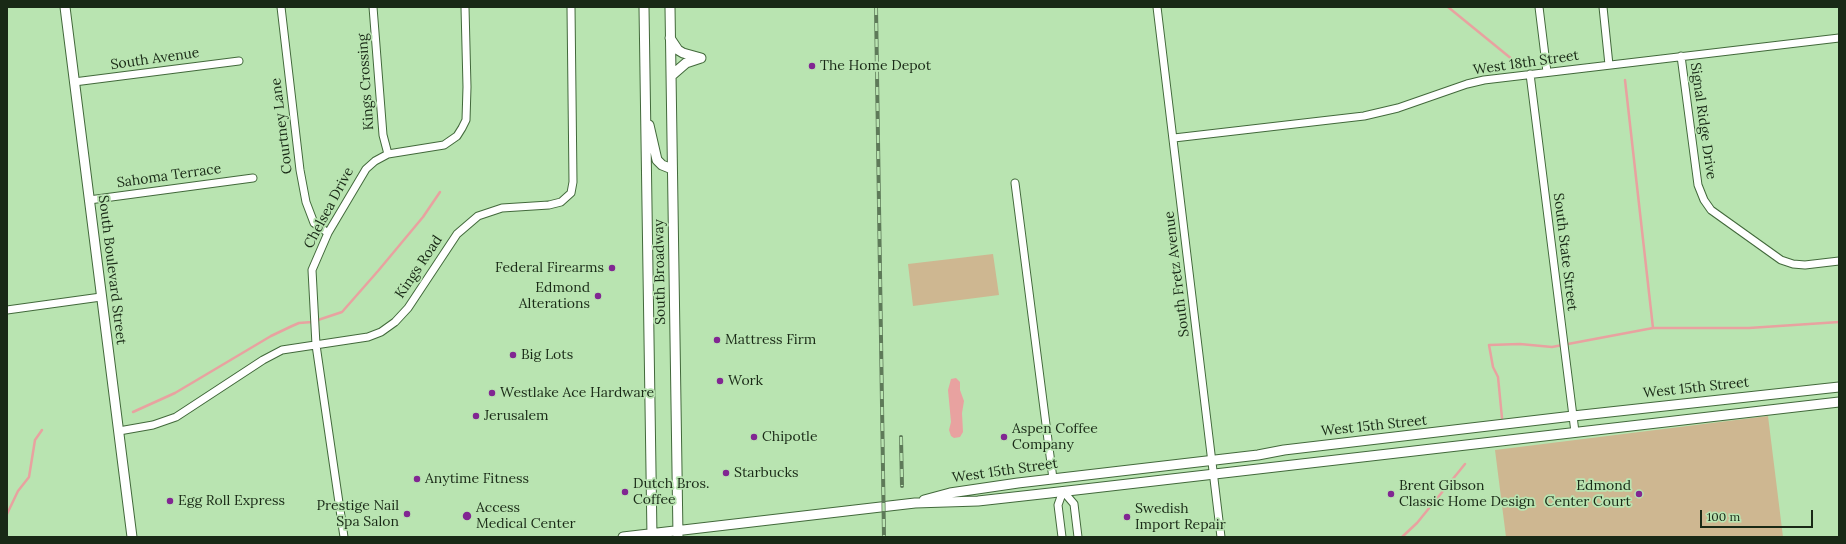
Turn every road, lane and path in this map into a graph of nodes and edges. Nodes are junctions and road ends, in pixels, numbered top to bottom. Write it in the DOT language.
graph roads {
  1 [pos="65,7"];
  2 [pos="281,7"];
  3 [pos="374,7"];
  4 [pos="465,7"];
  5 [pos="570,7"];
  6 [pos="644,7"];
  7 [pos="670,7"];
  8 [pos="1157,7"];
  9 [pos="1539,7"];
  10 [pos="1603,7"];
  11 [pos="670,38"];
  12 [pos="1839,38"];
  13 [pos="1681,56"];
  14 [pos="239,60"];
  15 [pos="1609,65"];
  16 [pos="1547,72"];
  17 [pos="1530,74"];
  18 [pos="671,76"];
  19 [pos="74,82"];
  20 [pos="646,112"];
  21 [pos="1174,138"];
  22 [pos="388,154"];
  23 [pos="672,169"];
  24 [pos="253,178"];
  25 [pos="1015,183"];
  26 [pos="89,200"];
  27 [pos="328,233"];
  28 [pos="1839,261"];
  29 [pos="102,298"];
  30 [pos="7,310"];
  31 [pos="316,345"];
  32 [pos="1839,387"];
  33 [pos="1839,402"];
  34 [pos="1573,416"];
  35 [pos="119,431"];
  36 [pos="1575,432"];
  37 [pos="1212,460"];
  38 [pos="1213,475"];
  39 [pos="1053,479"];
  40 [pos="1063,492"];
  41 [pos="915,503"];
  42 [pos="678,534"];
  43 [pos="652,536"];
  44 [pos="132,537"];
  45 [pos="344,537"];
  46 [pos="623,537"];
  47 [pos="1062,537"];
  48 [pos="1078,537"];
  49 [pos="1221,537"];
  1 -- 19 [label="main road, South Boulevard Street"];
  2 -- 27 [label="street, Courtney Lane"];
  3 -- 22 [label="street, Kings Crossing"];
  4 -- 22 [label="street, Chelsea Drive"];
  5 -- 31 [label="street, Kings Road"];
  6 -- 20 [label="main road, South Broadway"];
  7 -- 11 [label="main road, South Broadway"];
  8 -- 21 [label="street, South Fretz Avenue"];
  9 -- 16 [label="street"];
  10 -- 15 [label="street"];
  11 -- 18 [label="main road, South Broadway"];
  11 -- 18 [label="main road"];
  12 -- 13 [label="street, West 18th Street"];
  13 -- 15 [label="street, West 18th Street"];
  13 -- 28 [label="street, Signal Ridge Drive"];
  14 -- 19 [label="street, South Avenue"];
  15 -- 16 [label="street, West 18th Street"];
  16 -- 17 [label="street, West 18th Street"];
  17 -- 21 [label="street, West 18th Street"];
  17 -- 34 [label="street, South State Street"];
  18 -- 23 [label="main road, South Broadway"];
  19 -- 26 [label="main road, South Boulevard Street"];
  20 -- 23 [label="main road"];
  20 -- 43 [label="main road, South Broadway"];
  21 -- 37 [label="street, South Fretz Avenue"];
  22 -- 27 [label="street, Chelsea Drive"];
  23 -- 42 [label="main road, South Broadway"];
  24 -- 26 [label="street, Sahoma Terrace"];
  25 -- 39 [label="street"];
  26 -- 29 [label="main road, South Boulevard Street"];
  27 -- 31 [label="street, Chelsea Drive"];
  29 -- 30 [label="street"];
  29 -- 35 [label="main road, South Boulevard Street"];
  31 -- 35 [label="street, Kings Road"];
  31 -- 45 [label="street, Chelsea Drive"];
  32 -- 34 [label="main road, West 15th Street"];
  33 -- 36 [label="main road, West 15th Street"];
  34 -- 36 [label="street, South State Street"];
  34 -- 37 [label="main road, West 15th Street"];
  35 -- 44 [label="main road, South Boulevard Street"];
  36 -- 38 [label="main road, West 15th Street"];
  37 -- 38 [label="street, South Fretz Avenue"];
  37 -- 39 [label="main road, West 15th Street"];
  38 -- 40 [label="main road, West 15th Street"];
  38 -- 49 [label="street, South Fretz Avenue"];
  39 -- 40 [label="main road"];
  39 -- 41 [label="main road, West 15th Street"];
  40 -- 41 [label="main road, West 15th Street"];
  40 -- 47 [label="street"];
  40 -- 48 [label="street"];
  41 -- 42 [label="main road, West 15th Street"];
  42 -- 43 [label="main road, West 15th Street"];
  43 -- 46 [label="main road, West 15th Street"];
}
